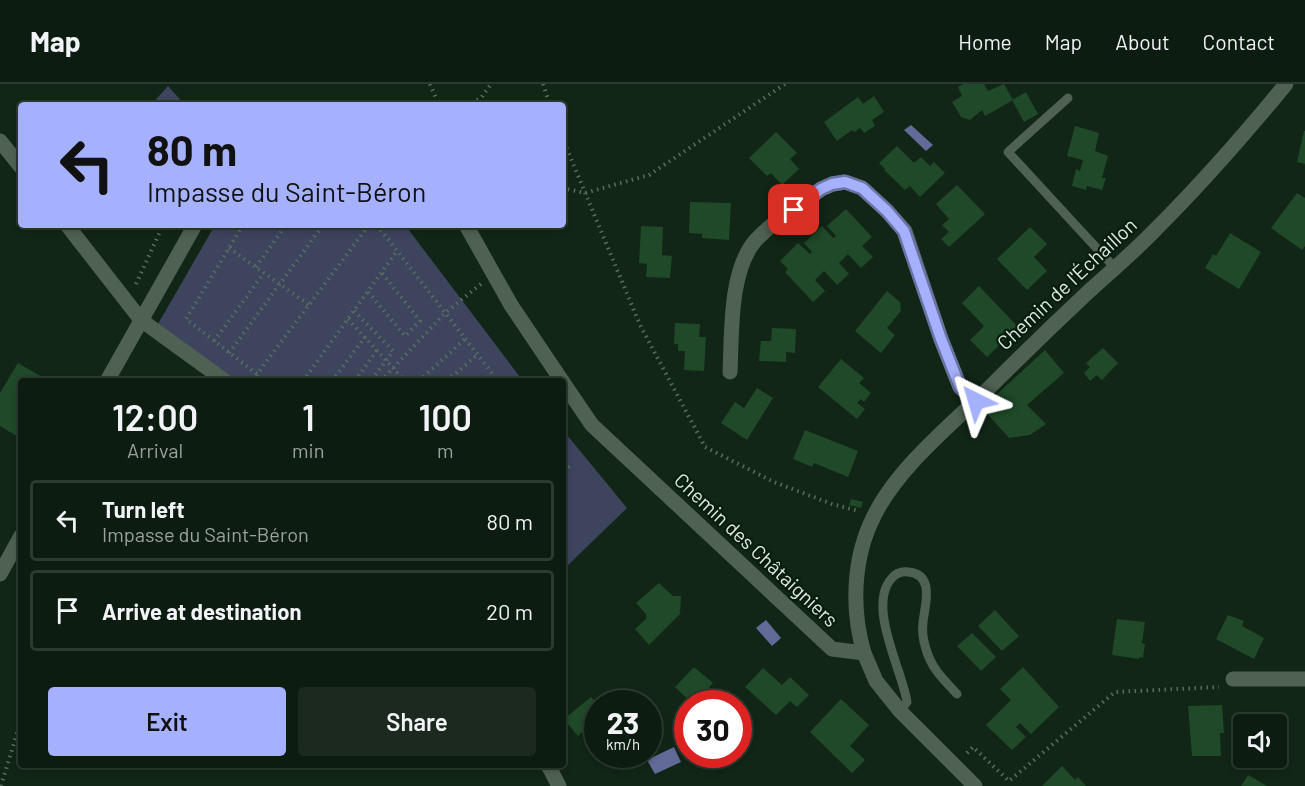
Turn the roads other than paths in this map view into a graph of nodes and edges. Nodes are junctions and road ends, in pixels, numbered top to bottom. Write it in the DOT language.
graph roads {
  1 [pos="1286,84"];
  2 [pos="1068,98"];
  3 [pos="0,141"];
  4 [pos="18,163"];
  5 [pos="69,228"];
  6 [pos="193,228"];
  7 [pos="468,228"];
  8 [pos="1115,268"];
  9 [pos="141,320"];
  10 [pos="730,372"];
  11 [pos="109,378"];
  12 [pos="221,378"];
  13 [pos="560,378"];
  14 [pos="566,387"];
  15 [pos="976,401"];
  16 [pos="18,541"];
  17 [pos="0,574"];
  18 [pos="864,653"];
  19 [pos="1233,679"];
  20 [pos="1305,680"];
  21 [pos="957,694"];
  22 [pos="900,711"];
  23 [pos="550,768"];
  24 [pos="559,786"];
  25 [pos="975,786"];
  1 -- 8 [label="street, Chemin de l'Échaillon"];
  2 -- 8 [label="lane"];
  3 -- 4 [label="street"];
  5 -- 9 [label="street"];
  6 -- 9 [label="street"];
  7 -- 13 [label="street, Chemin des Châtaigniers"];
  8 -- 15 [label="street, Chemin de l'Échaillon"];
  9 -- 11 [label="street"];
  9 -- 12 [label="street"];
  10 -- 15 [label="street"];
  14 -- 18 [label="street, Chemin des Châtaigniers"];
  15 -- 18 [label="street, Chemin de l'Échaillon"];
  16 -- 17 [label="street"];
  18 -- 22 [label="street"];
  19 -- 20 [label="street"];
  21 -- 22 [label="lane"];
  22 -- 25 [label="street"];
  23 -- 24 [label="street"];
}
